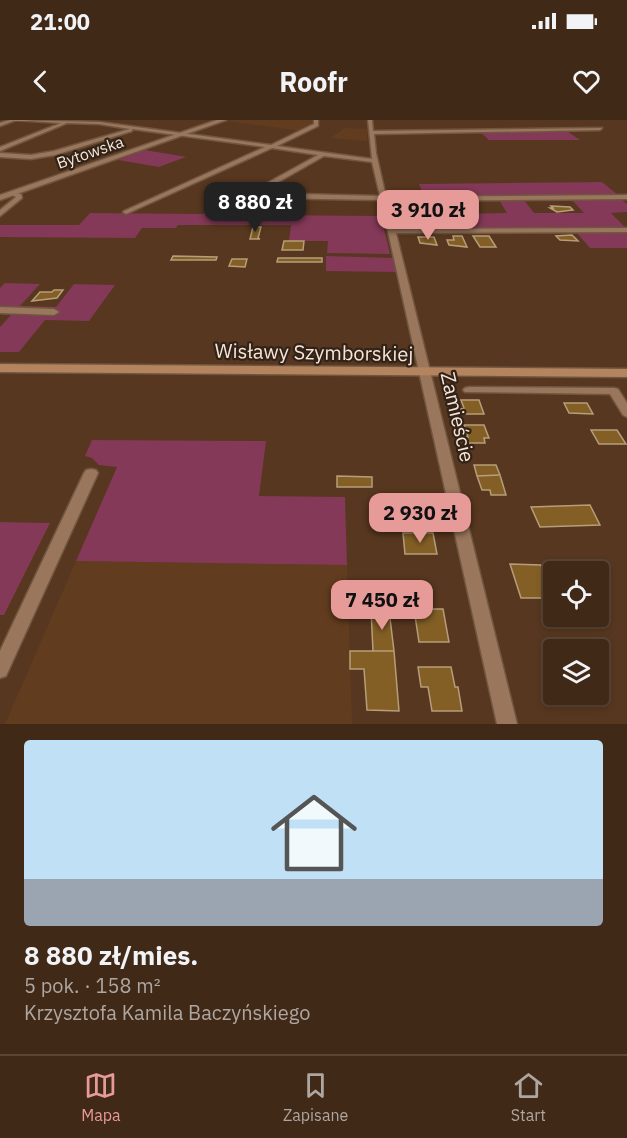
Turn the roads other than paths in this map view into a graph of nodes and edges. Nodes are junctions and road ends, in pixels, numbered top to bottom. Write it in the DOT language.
graph roads {
  1 [pos="16,120"];
  2 [pos="223,120"];
  3 [pos="316,120"];
  4 [pos="370,120"];
  5 [pos="69,122"];
  6 [pos="0,125"];
  7 [pos="134,128"];
  8 [pos="600,129"];
  9 [pos="372,133"];
  10 [pos="180,135"];
  11 [pos="268,148"];
  12 [pos="0,149"];
  13 [pos="0,155"];
  14 [pos="322,155"];
  15 [pos="375,161"];
  16 [pos="14,194"];
  17 [pos="0,198"];
  18 [pos="384,198"];
  19 [pos="627,198"];
  20 [pos="126,212"];
  21 [pos="0,214"];
  22 [pos="627,230"];
  23 [pos="392,231"];
  24 [pos="0,310"];
  25 [pos="54,312"];
  26 [pos="0,368"];
  27 [pos="426,372"];
  28 [pos="605,373"];
  29 [pos="627,373"];
  30 [pos="469,390"];
  31 [pos="614,391"];
  32 [pos="627,413"];
  33 [pos="91,473"];
  34 [pos="0,670"];
  35 [pos="507,724"];
  1 -- 5 [label="street"];
  1 -- 6 [label="street"];
  2 -- 10 [label="street, Bytowska"];
  3 -- 11 [label="street"];
  4 -- 9 [label="street, Zamieście"];
  5 -- 7 [label="street"];
  5 -- 12 [label="street"];
  7 -- 10 [label="street"];
  7 -- 13 [label="street"];
  8 -- 9 [label="street"];
  9 -- 15 [label="street, Zamieście"];
  10 -- 11 [label="street"];
  10 -- 16 [label="street, Bytowska"];
  11 -- 14 [label="street"];
  11 -- 20 [label="street"];
  14 -- 15 [label="street"];
  14 -- 18 [label="street"];
  15 -- 18 [label="street, Zamieście"];
  16 -- 17 [label="street, Bytowska"];
  16 -- 21 [label="street"];
  18 -- 19 [label="street"];
  18 -- 23 [label="street, Zamieście"];
  22 -- 23 [label="street"];
  23 -- 27 [label="street, Zamieście"];
  24 -- 25 [label="street"];
  26 -- 27 [label="main road, Wisławy Szymborskiej"];
  27 -- 28 [label="main road, Wisławy Szymborskiej"];
  27 -- 35 [label="street, Zamieście"];
  28 -- 29 [label="main road, Wisławy Szymborskiej"];
  28 -- 31 [label="street"];
  30 -- 31 [label="street"];
  31 -- 32 [label="street"];
  33 -- 34 [label="street"];
}
